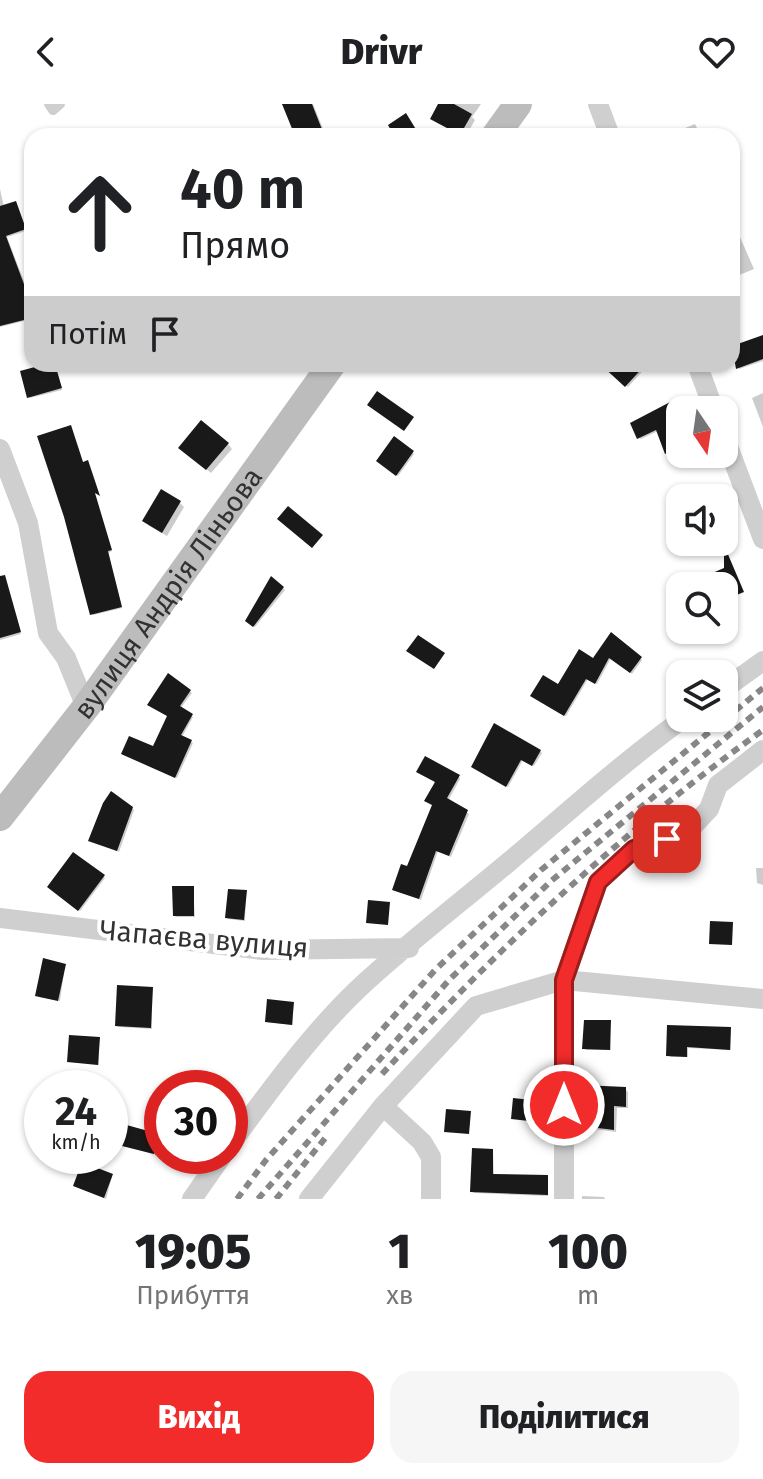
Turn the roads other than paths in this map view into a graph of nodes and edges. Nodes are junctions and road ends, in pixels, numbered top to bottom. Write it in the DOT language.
graph roads {
  1 [pos="49,104"];
  2 [pos="60,104"];
  3 [pos="518,104"];
  4 [pos="598,104"];
  5 [pos="501,128"];
  6 [pos="607,128"];
  7 [pos="326,372"];
  8 [pos="700,372"];
  9 [pos="709,396"];
  10 [pos="0,449"];
  11 [pos="736,468"];
  12 [pos="763,539"];
  13 [pos="763,661"];
  14 [pos="738,679"];
  15 [pos="86,707"];
  16 [pos="666,731"];
  17 [pos="763,750"];
  18 [pos="0,817"];
  19 [pos="0,918"];
  20 [pos="406,948"];
  21 [pos="564,980"];
  22 [pos="763,999"];
  23 [pos="383,1106"];
  24 [pos="248,1120"];
  25 [pos="209,1174"];
  26 [pos="192,1199"];
  27 [pos="309,1199"];
  28 [pos="431,1199"];
  29 [pos="564,1199"];
  1 -- 2 [label="lane"];
  3 -- 5 [label="street"];
  4 -- 6 [label="street"];
  7 -- 15 [label="street, вулиця Андрія Ліньова"];
  8 -- 9 [label="street"];
  10 -- 15 [label="street"];
  11 -- 12 [label="street"];
  13 -- 14 [label="street"];
  15 -- 18 [label="street, вулиця Андрія Ліньова"];
  16 -- 20 [label="street"];
  17 -- 21 [label="street"];
  19 -- 20 [label="street, Чапаєва вулиця"];
  20 -- 24 [label="street"];
  21 -- 22 [label="street"];
  21 -- 23 [label="street"];
  21 -- 29 [label="street"];
  23 -- 27 [label="street"];
  23 -- 28 [label="street"];
  25 -- 26 [label="street"];
}
